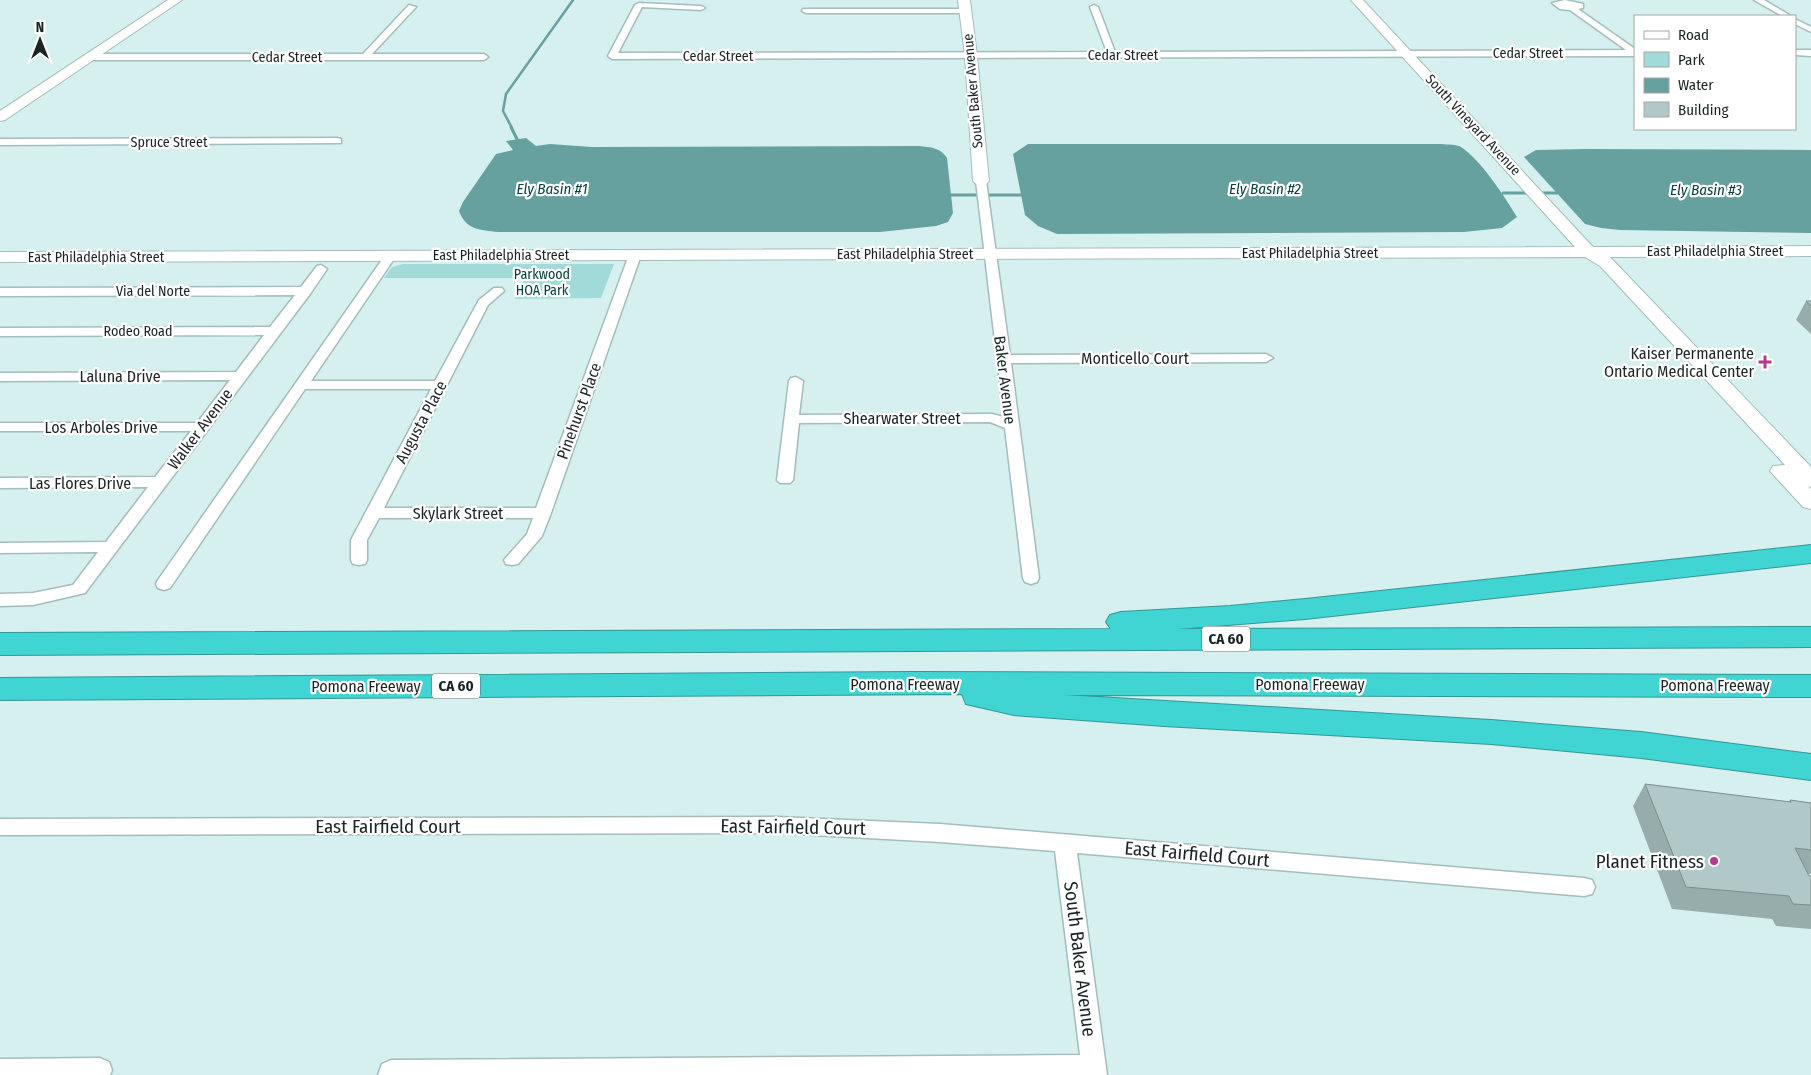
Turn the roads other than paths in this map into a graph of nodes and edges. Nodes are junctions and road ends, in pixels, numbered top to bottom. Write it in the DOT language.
graph roads {
  1 [pos="176,0"];
  2 [pos="1357,0"];
  3 [pos="1758,0"];
  4 [pos="965,5"];
  5 [pos="1094,7"];
  6 [pos="412,8"];
  7 [pos="701,8"];
  8 [pos="1572,8"];
  9 [pos="806,11"];
  10 [pos="1785,15"];
  11 [pos="1796,22"];
  12 [pos="1811,30"];
  13 [pos="1634,52"];
  14 [pos="1634,53"];
  15 [pos="1796,53"];
  16 [pos="1811,53"];
  17 [pos="1408,54"];
  18 [pos="1112,55"];
  19 [pos="484,56"];
  20 [pos="971,56"];
  21 [pos="90,57"];
  22 [pos="365,57"];
  23 [pos="0,117"];
  24 [pos="337,141"];
  25 [pos="0,142"];
  26 [pos="981,182"];
  27 [pos="1811,251"];
  28 [pos="1589,252"];
  29 [pos="989,254"];
  30 [pos="635,255"];
  31 [pos="390,256"];
  32 [pos="0,257"];
  33 [pos="322,269"];
  34 [pos="306,290"];
  35 [pos="498,291"];
  36 [pos="0,292"];
  37 [pos="276,331"];
  38 [pos="0,332"];
  39 [pos="1003,358"];
  40 [pos="1266,358"];
  41 [pos="240,376"];
  42 [pos="0,377"];
  43 [pos="796,381"];
  44 [pos="301,385"];
  45 [pos="440,385"];
  46 [pos="792,419"];
  47 [pos="1011,426"];
  48 [pos="0,427"];
  49 [pos="201,427"];
  50 [pos="785,480"];
  51 [pos="1811,480"];
  52 [pos="160,482"];
  53 [pos="0,483"];
  54 [pos="1811,502"];
  55 [pos="543,512"];
  56 [pos="373,513"];
  57 [pos="111,547"];
  58 [pos="0,548"];
  59 [pos="1811,554"];
  60 [pos="359,560"];
  61 [pos="512,560"];
  62 [pos="1030,578"];
  63 [pos="164,584"];
  64 [pos="0,600"];
  65 [pos="1811,637"];
  66 [pos="640,642"];
  67 [pos="0,644"];
  68 [pos="912,683"];
  69 [pos="1811,686"];
  70 [pos="0,688"];
  71 [pos="1811,767"];
  72 [pos="0,827"];
  73 [pos="1065,843"];
  74 [pos="1584,887"];
  75 [pos="100,1070"];
  76 [pos="0,1071"];
  77 [pos="927,1071"];
  78 [pos="1095,1071"];
  79 [pos="391,1074"];
  1 -- 21 [label="street"];
  2 -- 17 [label="street, South Vineyard Avenue"];
  3 -- 10 [label="street"];
  4 -- 9 [label="street"];
  4 -- 20 [label="street, South Baker Avenue"];
  5 -- 18 [label="street"];
  6 -- 22 [label="street"];
  7 -- 20 [label="street, Cedar Street"];
  8 -- 13 [label="street"];
  11 -- 12 [label="street"];
  14 -- 17 [label="street, Cedar Street"];
  15 -- 16 [label="street"];
  17 -- 18 [label="street, Cedar Street"];
  17 -- 28 [label="street, South Vineyard Avenue"];
  18 -- 20 [label="street, Cedar Street"];
  19 -- 22 [label="street, Cedar Street"];
  20 -- 26 [label="street, South Baker Avenue"];
  21 -- 22 [label="street, Cedar Street"];
  21 -- 23 [label="street"];
  24 -- 25 [label="street, Spruce Street"];
  26 -- 29 [label="street, Baker Avenue"];
  27 -- 28 [label="street, East Philadelphia Street"];
  28 -- 29 [label="street, East Philadelphia Street"];
  28 -- 51 [label="street, South Vineyard Avenue"];
  28 -- 54 [label="street, South Vineyard Avenue"];
  29 -- 30 [label="street, East Philadelphia Street"];
  29 -- 39 [label="street, Baker Avenue"];
  30 -- 31 [label="street, East Philadelphia Street"];
  30 -- 55 [label="street, Pinehurst Place"];
  31 -- 32 [label="street, East Philadelphia Street"];
  31 -- 44 [label="street"];
  33 -- 34 [label="street, Walker Avenue"];
  34 -- 36 [label="street, Via del Norte"];
  34 -- 37 [label="street, Walker Avenue"];
  35 -- 45 [label="street, Augusta Place"];
  37 -- 38 [label="street, Rodeo Road"];
  37 -- 41 [label="street, Walker Avenue"];
  39 -- 40 [label="street, Monticello Court"];
  39 -- 47 [label="street, Baker Avenue"];
  41 -- 42 [label="street, Laluna Drive"];
  41 -- 49 [label="street, Walker Avenue"];
  43 -- 46 [label="street"];
  44 -- 45 [label="street"];
  44 -- 63 [label="street"];
  45 -- 56 [label="street, Augusta Place"];
  46 -- 47 [label="street, Shearwater Street"];
  46 -- 50 [label="street"];
  47 -- 62 [label="street, Baker Avenue"];
  48 -- 49 [label="street, Los Arboles Drive"];
  49 -- 52 [label="street, Walker Avenue"];
  52 -- 53 [label="street, Las Flores Drive"];
  52 -- 57 [label="street, Walker Avenue"];
  55 -- 56 [label="street, Skylark Street"];
  55 -- 61 [label="street, Pinehurst Place"];
  56 -- 60 [label="street, Augusta Place"];
  57 -- 58 [label="street"];
  57 -- 64 [label="street, Walker Avenue"];
  59 -- 66 [label="highway"];
  65 -- 66 [label="highway, CA 60"];
  66 -- 67 [label="highway, CA 60"];
  68 -- 69 [label="highway, Pomona Freeway / CA 60"];
  68 -- 70 [label="highway, Pomona Freeway / CA 60"];
  68 -- 71 [label="highway"];
  72 -- 73 [label="street, East Fairfield Court"];
  73 -- 74 [label="street, East Fairfield Court"];
  73 -- 78 [label="street, South Baker Avenue"];
  75 -- 76 [label="street"];
  77 -- 78 [label="street"];
  77 -- 79 [label="street"];
}
